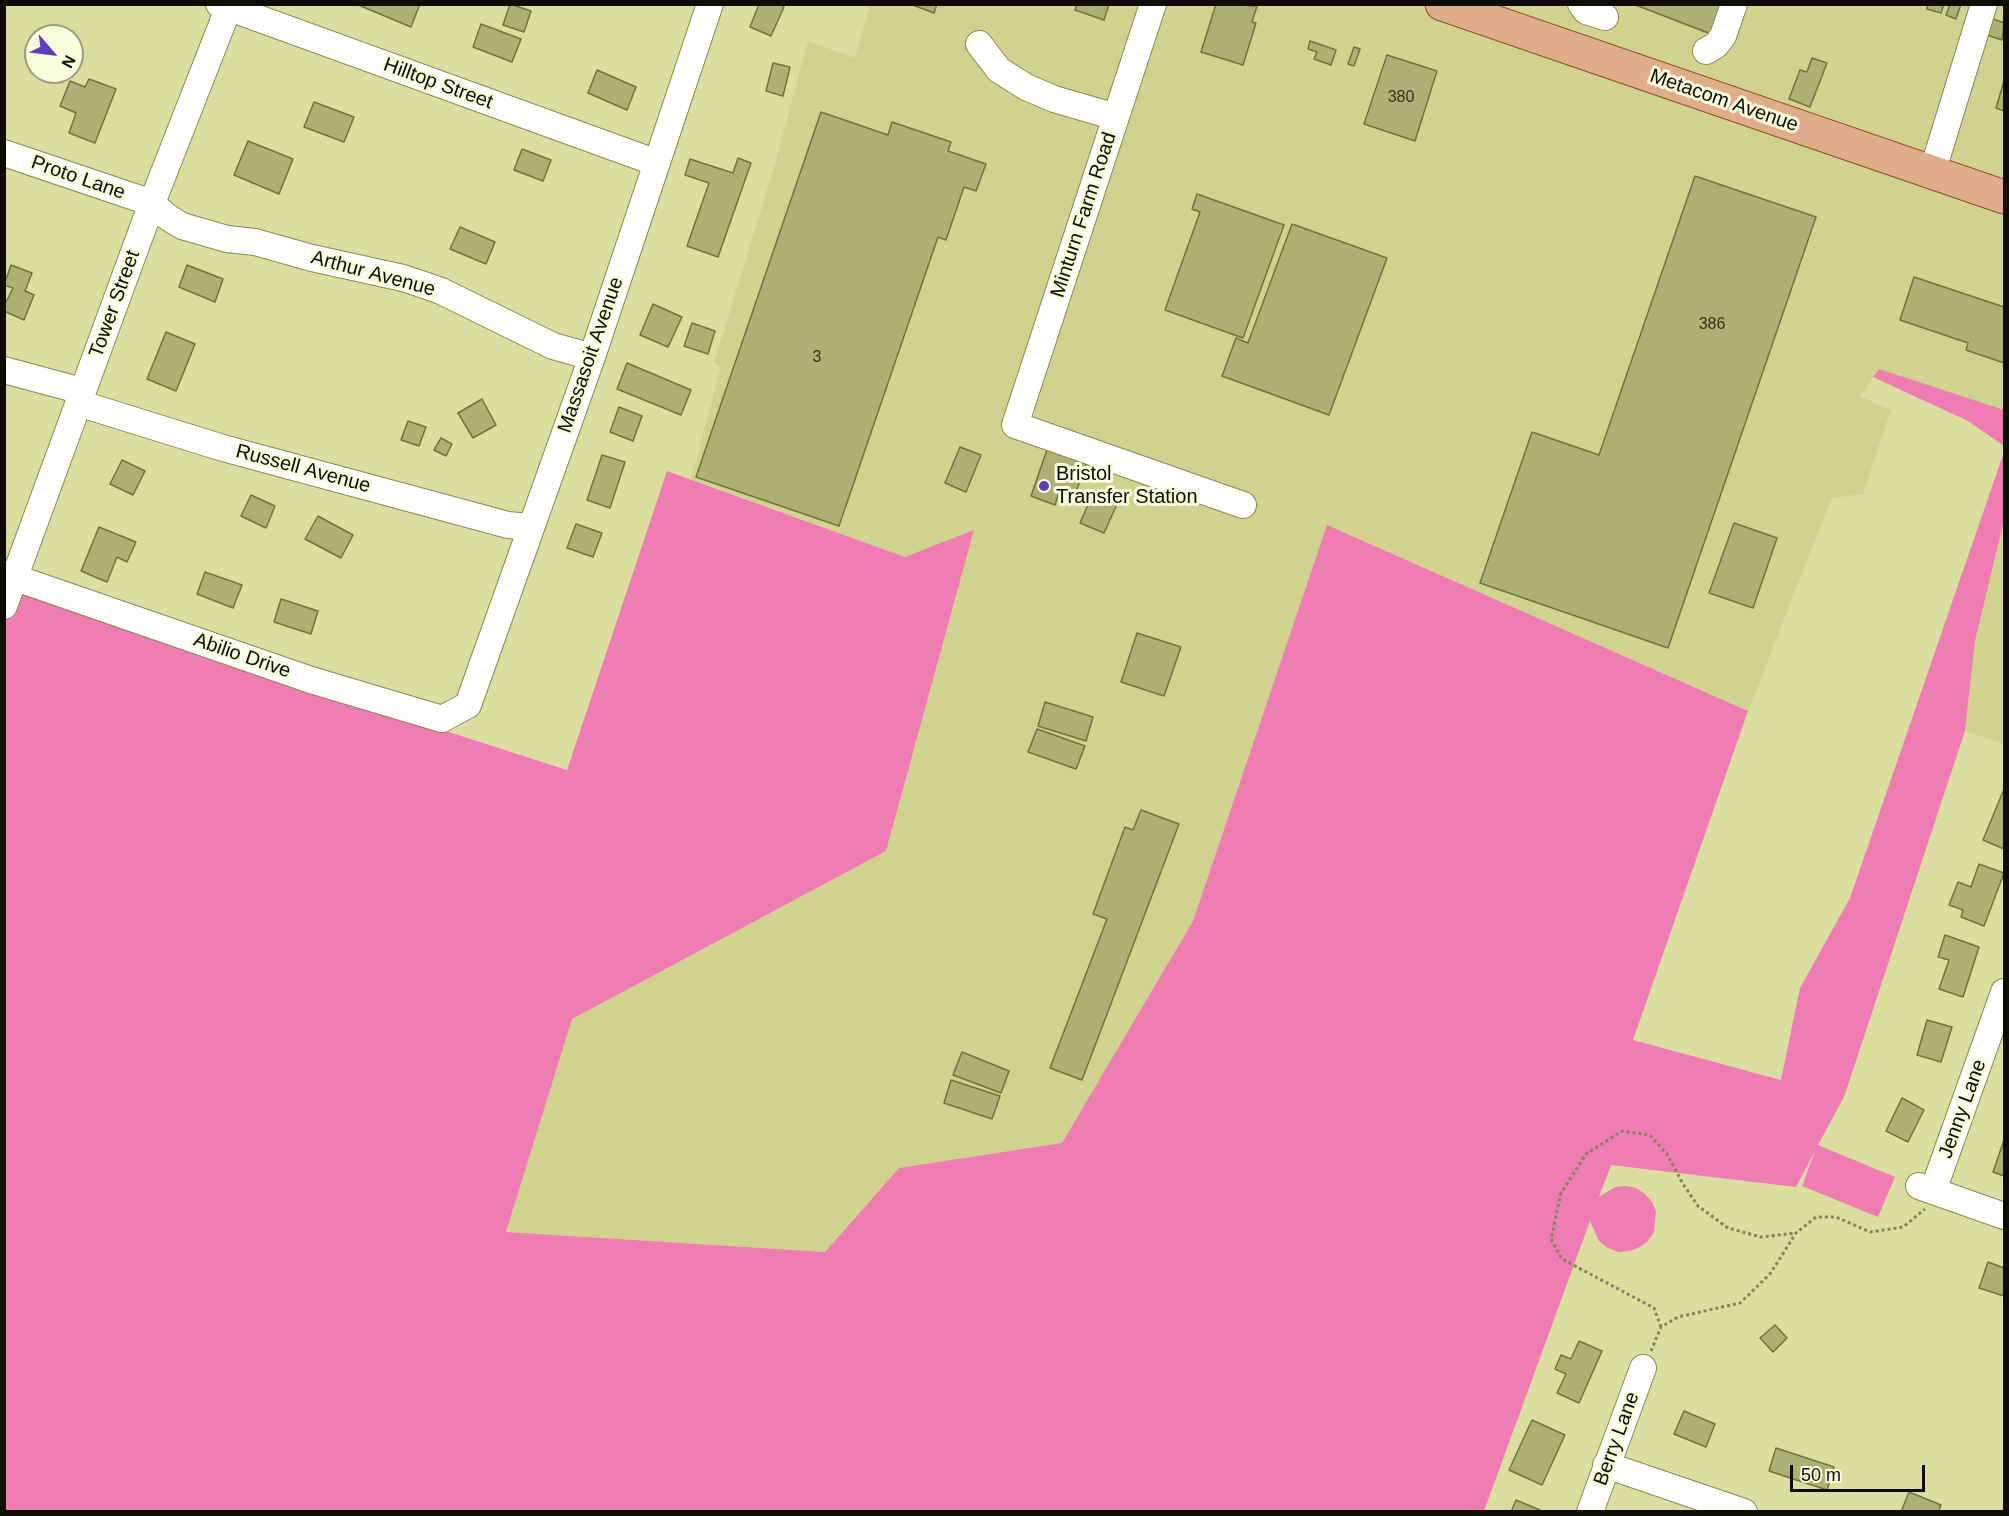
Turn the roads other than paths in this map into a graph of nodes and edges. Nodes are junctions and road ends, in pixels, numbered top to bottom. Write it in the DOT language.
graph roads {
  1 [pos="710,4"];
  2 [pos="1153,4"];
  3 [pos="1442,4"];
  4 [pos="1581,4"];
  5 [pos="1734,4"];
  6 [pos="1984,4"];
  7 [pos="226,6"];
  8 [pos="1605,17"];
  9 [pos="979,44"];
  10 [pos="1706,51"];
  11 [pos="1116,117"];
  12 [pos="4,153"];
  13 [pos="657,163"];
  14 [pos="1932,173"];
  15 [pos="2004,197"];
  16 [pos="152,203"];
  17 [pos="592,357"];
  18 [pos="4,370"];
  19 [pos="80,397"];
  20 [pos="1243,505"];
  21 [pos="530,527"];
  22 [pos="10,576"];
  23 [pos="4,606"];
  24 [pos="468,705"];
  25 [pos="2004,992"];
  26 [pos="2004,1216"];
  27 [pos="1644,1368"];
  28 [pos="1606,1465"];
  29 [pos="1590,1512"];
  30 [pos="1744,1512"];
  1 -- 13 [label="street, Massasoit Avenue"];
  2 -- 11 [label="street, Minturn Farm Road"];
  3 -- 14 [label="main road, Metacom Avenue"];
  4 -- 8 [label="street"];
  5 -- 10 [label="street"];
  6 -- 14 [label="street"];
  7 -- 13 [label="street, Hilltop Street"];
  7 -- 16 [label="street, Tower Street"];
  9 -- 11 [label="street"];
  11 -- 20 [label="street, Minturn Farm Road"];
  12 -- 16 [label="street, Proto Lane"];
  13 -- 17 [label="street, Massasoit Avenue"];
  14 -- 15 [label="main road, Metacom Avenue"];
  16 -- 17 [label="street, Arthur Avenue"];
  16 -- 19 [label="street, Tower Street"];
  17 -- 21 [label="street, Massasoit Avenue"];
  18 -- 19 [label="street, Russell Avenue"];
  19 -- 21 [label="street, Russell Avenue"];
  19 -- 22 [label="street, Tower Street"];
  21 -- 24 [label="street, Massasoit Avenue"];
  22 -- 23 [label="street, Tower Street"];
  22 -- 24 [label="street, Abilio Drive"];
  25 -- 26 [label="street, Jenny Lane"];
  27 -- 28 [label="street, Berry Lane"];
  28 -- 29 [label="street, Berry Lane"];
  28 -- 30 [label="street"];
}
